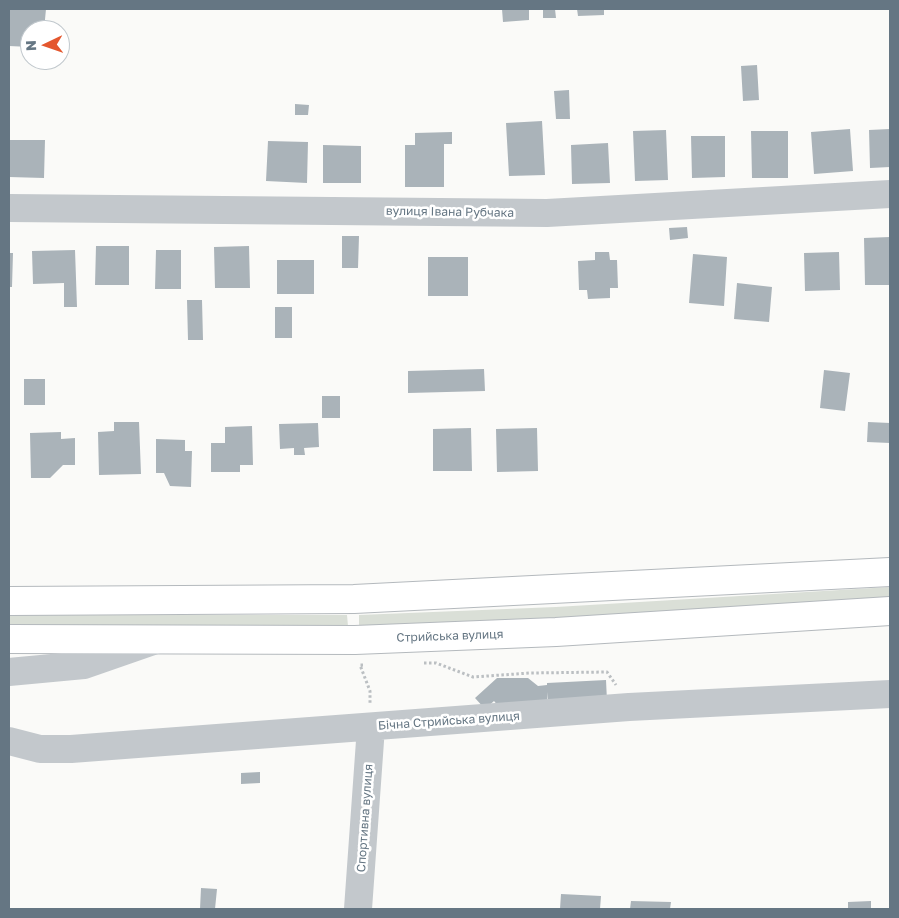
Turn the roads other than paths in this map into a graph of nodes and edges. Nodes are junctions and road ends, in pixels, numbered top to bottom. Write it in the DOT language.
graph roads {
  1 [pos="890,194"];
  2 [pos="9,208"];
  3 [pos="890,572"];
  4 [pos="9,601"];
  5 [pos="890,611"];
  6 [pos="9,639"];
  7 [pos="158,640"];
  8 [pos="9,672"];
  9 [pos="890,694"];
  10 [pos="371,727"];
  11 [pos="9,741"];
  12 [pos="358,909"];
  1 -- 2 [label="street, вулиця Івана Рубчака"];
  3 -- 4 [label="highway"];
  5 -- 7 [label="highway, Стрийська вулиця"];
  6 -- 7 [label="highway, Стрийська вулиця"];
  7 -- 8 [label="street"];
  9 -- 10 [label="street, Бічна Стрийська вулиця"];
  10 -- 11 [label="street, Бічна Стрийська вулиця"];
  10 -- 12 [label="street, Спортивна вулиця"];
}
